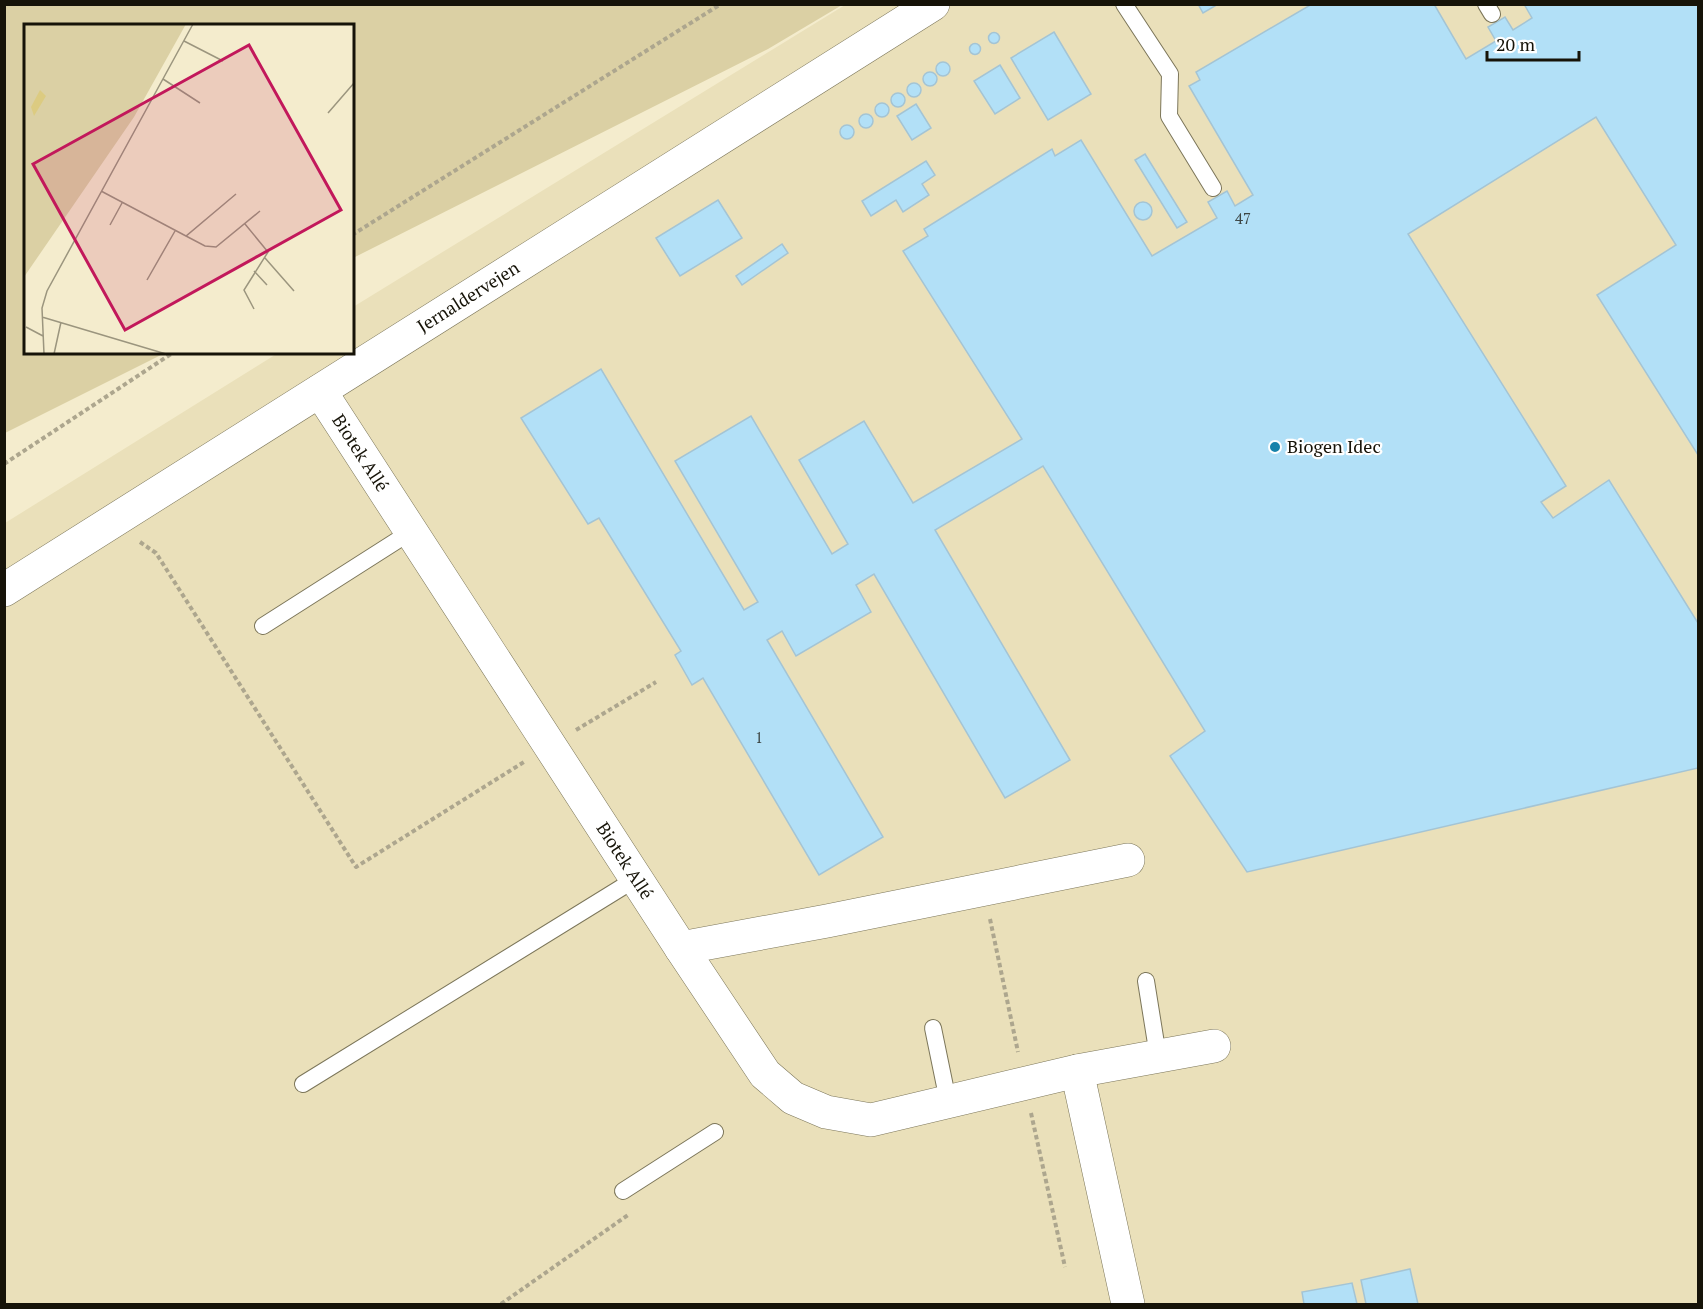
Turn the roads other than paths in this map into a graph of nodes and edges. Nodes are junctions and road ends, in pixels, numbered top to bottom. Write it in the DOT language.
graph roads {
  1 [pos="933,4"];
  2 [pos="1124,4"];
  3 [pos="1213,188"];
  4 [pos="320,391"];
  5 [pos="412,531"];
  6 [pos="4,590"];
  7 [pos="263,626"];
  8 [pos="1128,860"];
  9 [pos="636,878"];
  10 [pos="681,948"];
  11 [pos="1146,981"];
  12 [pos="933,1028"];
  13 [pos="1214,1046"];
  14 [pos="1158,1056"];
  15 [pos="1077,1071"];
  16 [pos="303,1084"];
  17 [pos="948,1101"];
  18 [pos="715,1132"];
  19 [pos="623,1191"];
  20 [pos="1128,1305"];
  1 -- 4 [label="street, Jernaldervejen"];
  2 -- 3 [label="lane"];
  4 -- 5 [label="street, Biotek Allé"];
  4 -- 6 [label="street, Jernaldervejen"];
  5 -- 7 [label="lane"];
  5 -- 9 [label="street, Biotek Allé"];
  8 -- 10 [label="street"];
  9 -- 10 [label="street, Biotek Allé"];
  9 -- 16 [label="lane"];
  10 -- 17 [label="street, Biotek Allé"];
  11 -- 14 [label="lane"];
  12 -- 17 [label="lane"];
  13 -- 14 [label="street, Biotek Allé"];
  14 -- 15 [label="street, Biotek Allé"];
  15 -- 17 [label="street, Biotek Allé"];
  15 -- 20 [label="street"];
  18 -- 19 [label="lane"];
}
